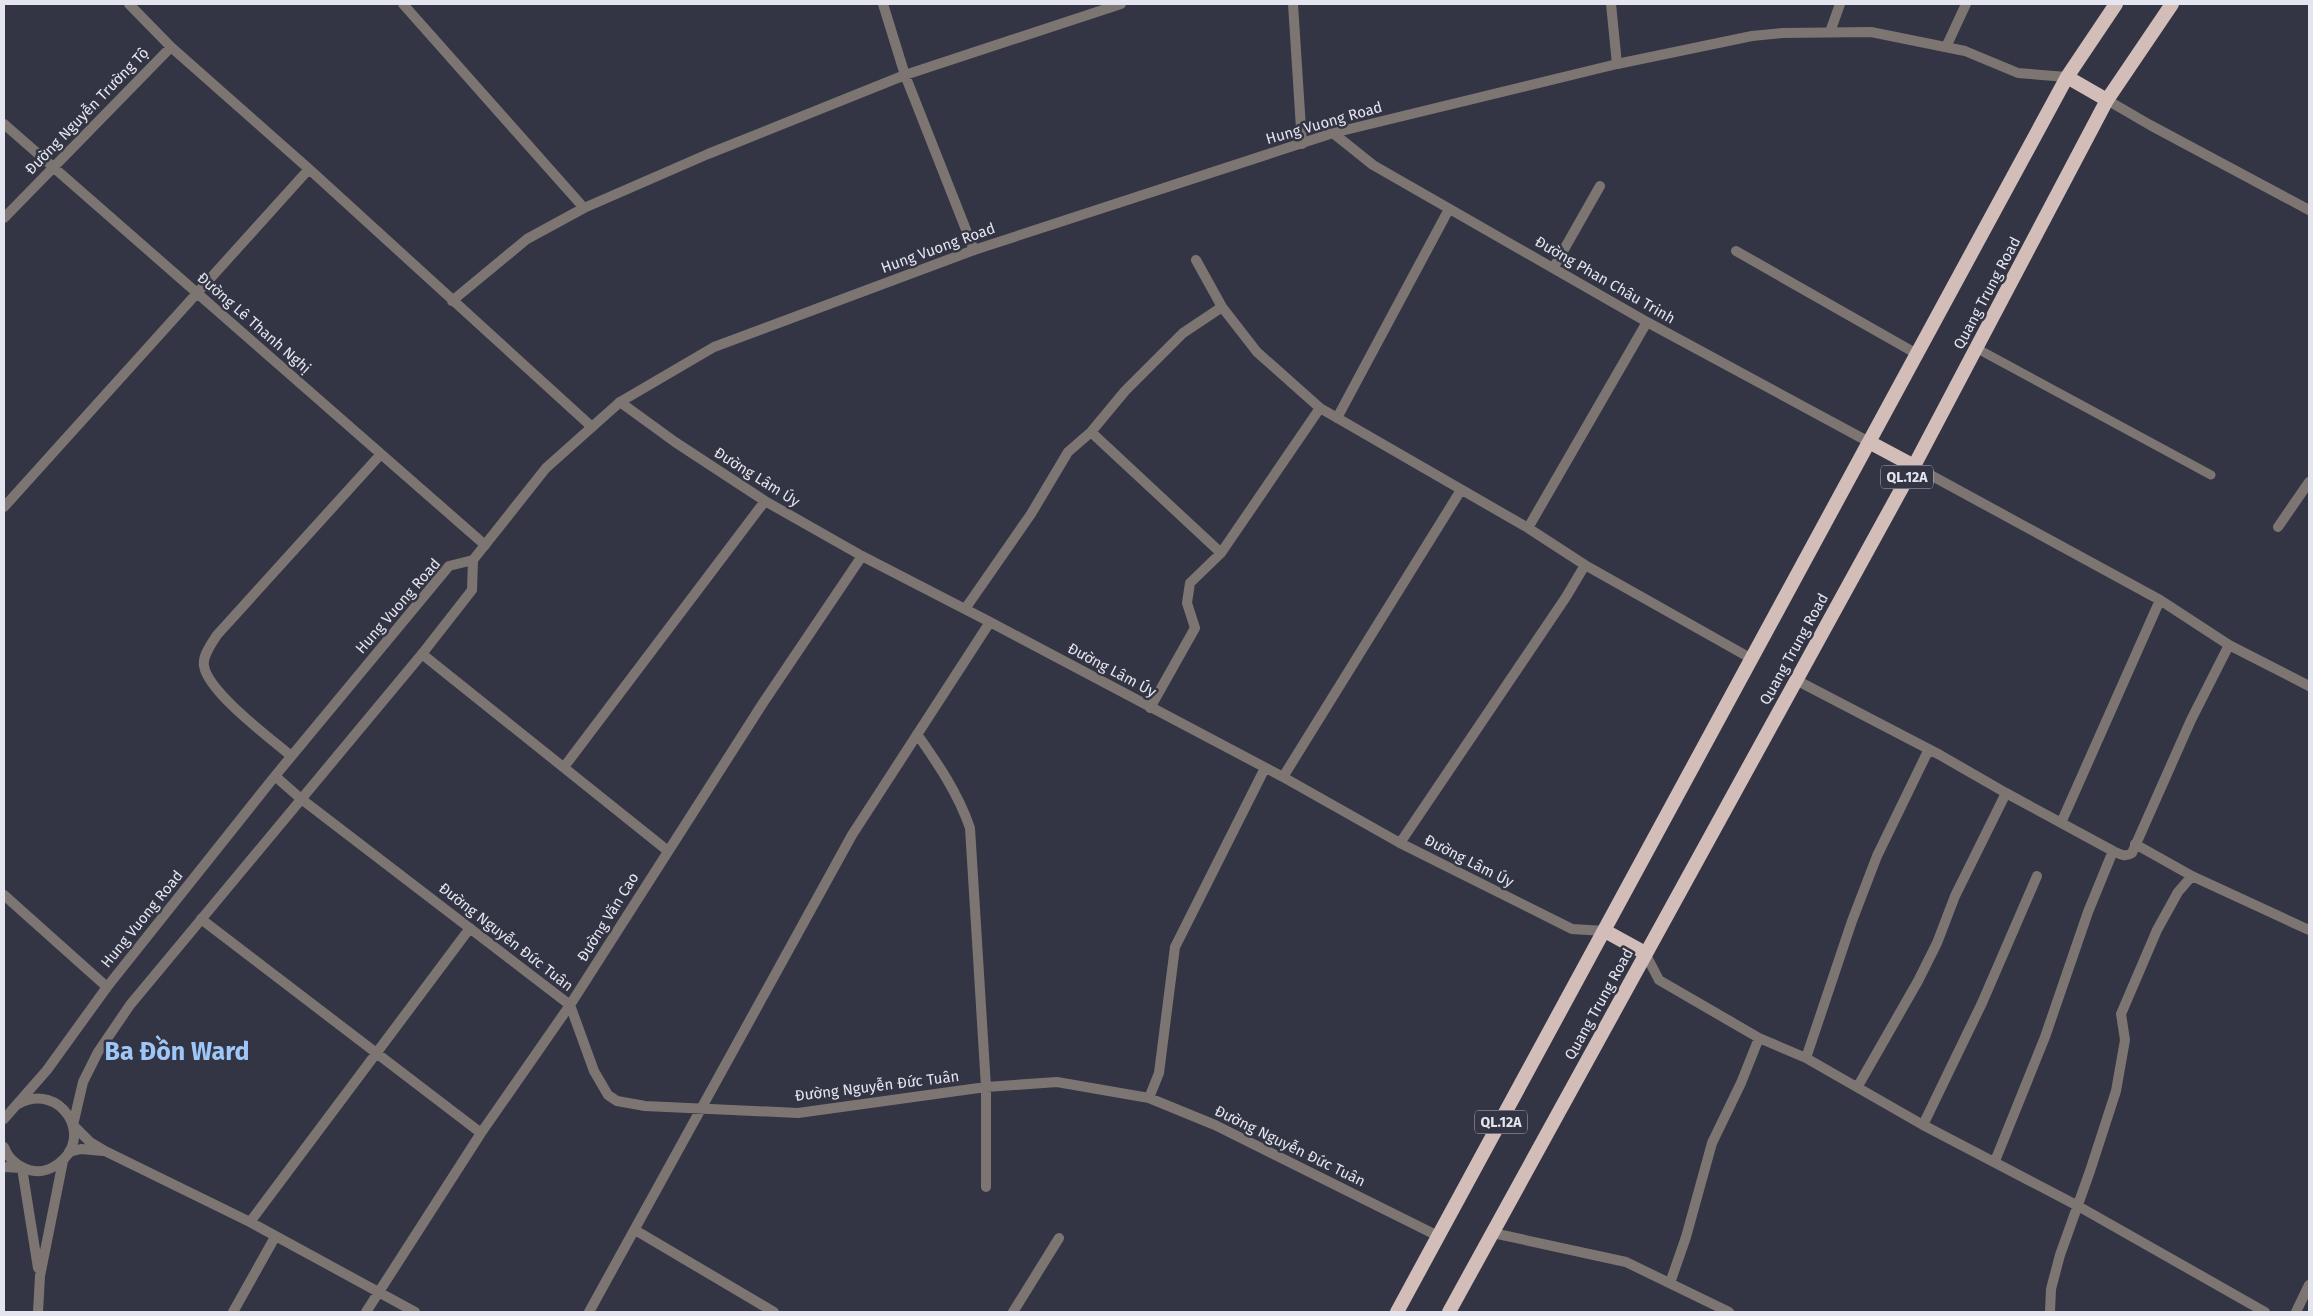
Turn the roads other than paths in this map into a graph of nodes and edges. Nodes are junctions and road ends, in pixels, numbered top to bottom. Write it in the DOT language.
graph roads {
  1 [pos="130,4"];
  2 [pos="403,4"];
  3 [pos="883,4"];
  4 [pos="1121,4"];
  5 [pos="1293,4"];
  6 [pos="1611,4"];
  7 [pos="1840,4"];
  8 [pos="1966,4"];
  9 [pos="2116,4"];
  10 [pos="2172,4"];
  11 [pos="1830,32"];
  12 [pos="171,47"];
  13 [pos="1946,47"];
  14 [pos="1618,64"];
  15 [pos="905,75"];
  16 [pos="2067,77"];
  17 [pos="2107,100"];
  18 [pos="4,124"];
  19 [pos="1333,133"];
  20 [pos="1302,144"];
  21 [pos="52,167"];
  22 [pos="309,170"];
  23 [pos="1600,186"];
  24 [pos="584,208"];
  25 [pos="1449,208"];
  26 [pos="2309,210"];
  27 [pos="4,218"];
  28 [pos="974,250"];
  29 [pos="1736,251"];
  30 [pos="1196,260"];
  31 [pos="1554,267"];
  32 [pos="197,293"];
  33 [pos="452,301"];
  34 [pos="1222,307"];
  35 [pos="1647,322"];
  36 [pos="1976,348"];
  37 [pos="1917,354"];
  38 [pos="620,402"];
  39 [pos="1320,408"];
  40 [pos="1337,418"];
  41 [pos="592,427"];
  42 [pos="1091,432"];
  43 [pos="1870,442"];
  44 [pos="381,454"];
  45 [pos="1914,466"];
  46 [pos="2211,475"];
  47 [pos="2309,482"];
  48 [pos="1461,490"];
  49 [pos="765,501"];
  50 [pos="4,507"];
  51 [pos="2278,527"];
  52 [pos="1528,528"];
  53 [pos="485,545"];
  54 [pos="1221,552"];
  55 [pos="862,556"];
  56 [pos="473,560"];
  57 [pos="1585,565"];
  58 [pos="2160,600"];
  59 [pos="965,609"];
  60 [pos="990,622"];
  61 [pos="2229,645"];
  62 [pos="422,654"];
  63 [pos="1752,659"];
  64 [pos="1796,680"];
  65 [pos="2309,686"];
  66 [pos="1150,708"];
  67 [pos="917,734"];
  68 [pos="1929,749"];
  69 [pos="291,756"];
  70 [pos="564,767"];
  71 [pos="1265,768"];
  72 [pos="275,776"];
  73 [pos="1283,777"];
  74 [pos="2006,793"];
  75 [pos="300,798"];
  76 [pos="2061,823"];
  77 [pos="1400,843"];
  78 [pos="2136,844"];
  79 [pos="668,851"];
  80 [pos="2113,851"];
  81 [pos="2037,876"];
  82 [pos="2192,876"];
  83 [pos="4,895"];
  84 [pos="202,919"];
  85 [pos="470,928"];
  86 [pos="2309,930"];
  87 [pos="1605,931"];
  88 [pos="1646,953"];
  89 [pos="108,986"];
  90 [pos="570,1005"];
  91 [pos="1759,1038"];
  92 [pos="376,1053"];
  93 [pos="1806,1058"];
  94 [pos="1858,1086"];
  95 [pos="986,1087"];
  96 [pos="1149,1098"];
  97 [pos="702,1109"];
  98 [pos="5,1118"];
  99 [pos="73,1125"];
  100 [pos="1923,1125"];
  101 [pos="481,1134"];
  102 [pos="4,1147"];
  103 [pos="105,1151"];
  104 [pos="66,1156"];
  105 [pos="1995,1160"];
  106 [pos="4,1167"];
  107 [pos="22,1168"];
  108 [pos="986,1187"];
  109 [pos="2078,1206"];
  110 [pos="250,1222"];
  111 [pos="635,1230"];
  112 [pos="1493,1233"];
  113 [pos="1438,1236"];
  114 [pos="276,1237"];
  115 [pos="1059,1238"];
  116 [pos="40,1276"];
  117 [pos="1670,1283"];
  118 [pos="2309,1285"];
  119 [pos="379,1293"];
  120 [pos="1717,1310"];
  121 [pos="38,1312"];
  122 [pos="233,1312"];
  123 [pos="366,1312"];
  124 [pos="415,1312"];
  125 [pos="590,1312"];
  126 [pos="774,1312"];
  127 [pos="1014,1312"];
  128 [pos="1396,1312"];
  129 [pos="1449,1312"];
  130 [pos="1729,1312"];
  131 [pos="2050,1312"];
  132 [pos="2265,1312"];
  133 [pos="2296,1312"];
  1 -- 12 [label="street"];
  2 -- 24 [label="street"];
  3 -- 15 [label="street"];
  4 -- 15 [label="street"];
  5 -- 20 [label="street"];
  6 -- 14 [label="street"];
  7 -- 11 [label="street"];
  8 -- 13 [label="street"];
  9 -- 16 [label="highway, Quang Trung Road / QL.12A"];
  10 -- 17 [label="highway, Quang Trung Road / QL.12A"];
  11 -- 13 [label="street, Hung Vuong Road"];
  11 -- 14 [label="street, Hung Vuong Road"];
  12 -- 21 [label="street, Đường Nguyễn Trường Tộ"];
  12 -- 22 [label="street"];
  13 -- 16 [label="street, Hung Vuong Road"];
  14 -- 19 [label="street, Hung Vuong Road"];
  15 -- 24 [label="street"];
  15 -- 28 [label="street"];
  16 -- 17 [label="highway"];
  16 -- 37 [label="highway, Quang Trung Road / QL.12A"];
  17 -- 26 [label="street"];
  17 -- 36 [label="highway, Quang Trung Road / QL.12A"];
  18 -- 21 [label="street, Đường Lê Thanh Nghị"];
  19 -- 20 [label="street, Hung Vuong Road"];
  19 -- 25 [label="street, Đường Phan Châu Trinh"];
  20 -- 28 [label="street, Hung Vuong Road"];
  21 -- 27 [label="street, Đường Nguyễn Trường Tộ"];
  21 -- 32 [label="street, Đường Lê Thanh Nghị"];
  22 -- 32 [label="street"];
  22 -- 33 [label="street"];
  23 -- 31 [label="street"];
  24 -- 33 [label="street"];
  25 -- 31 [label="street, Đường Phan Châu Trinh"];
  25 -- 40 [label="street"];
  28 -- 38 [label="street, Hung Vuong Road"];
  29 -- 37 [label="street"];
  30 -- 34 [label="street"];
  31 -- 35 [label="street, Đường Phan Châu Trinh"];
  32 -- 44 [label="street, Đường Lê Thanh Nghị"];
  32 -- 50 [label="street"];
  33 -- 41 [label="street"];
  34 -- 39 [label="street"];
  34 -- 42 [label="street"];
  35 -- 43 [label="street, Đường Phan Châu Trinh"];
  35 -- 52 [label="street"];
  36 -- 45 [label="highway, Quang Trung Road / QL.12A"];
  36 -- 46 [label="lane"];
  37 -- 43 [label="highway, Quang Trung Road / QL.12A"];
  38 -- 41 [label="street, Hung Vuong Road"];
  38 -- 49 [label="street, Đường Lâm Úy"];
  39 -- 40 [label="street"];
  39 -- 54 [label="street"];
  40 -- 48 [label="street"];
  41 -- 53 [label="street, Hung Vuong Road"];
  42 -- 54 [label="street"];
  42 -- 59 [label="street"];
  43 -- 45 [label="highway"];
  43 -- 63 [label="highway, Quang Trung Road / QL.12A"];
  44 -- 53 [label="street, Đường Lê Thanh Nghị"];
  44 -- 69 [label="street"];
  45 -- 58 [label="street"];
  45 -- 64 [label="highway, Quang Trung Road / QL.12A"];
  47 -- 51 [label="street"];
  48 -- 52 [label="street"];
  48 -- 73 [label="street"];
  49 -- 55 [label="street, Đường Lâm Úy"];
  49 -- 70 [label="street"];
  52 -- 57 [label="street"];
  53 -- 56 [label="street, Hung Vuong Road"];
  54 -- 66 [label="street"];
  55 -- 59 [label="street, Đường Lâm Úy"];
  55 -- 79 [label="street, Đường Văn Cao"];
  56 -- 62 [label="street"];
  56 -- 69 [label="street, Hung Vuong Road"];
  57 -- 63 [label="street"];
  57 -- 77 [label="street"];
  58 -- 61 [label="street"];
  58 -- 76 [label="street"];
  59 -- 60 [label="street, Đường Lâm Úy"];
  60 -- 66 [label="street, Đường Lâm Úy"];
  60 -- 67 [label="street"];
  61 -- 65 [label="street"];
  61 -- 78 [label="street"];
  62 -- 70 [label="street"];
  62 -- 75 [label="street"];
  63 -- 87 [label="highway, Quang Trung Road / QL.12A"];
  64 -- 68 [label="street"];
  64 -- 88 [label="highway, Quang Trung Road / QL.12A"];
  66 -- 71 [label="street, Đường Lâm Úy"];
  67 -- 95 [label="street"];
  67 -- 97 [label="street"];
  68 -- 74 [label="street"];
  68 -- 93 [label="street"];
  69 -- 72 [label="street, Hung Vuong Road"];
  70 -- 79 [label="street"];
  71 -- 73 [label="street, Đường Lâm Úy"];
  71 -- 96 [label="street"];
  72 -- 75 [label="street, Đường Nguyễn Đức Tuân"];
  72 -- 89 [label="street, Hung Vuong Road"];
  73 -- 77 [label="street, Đường Lâm Úy"];
  74 -- 76 [label="street"];
  74 -- 94 [label="street"];
  75 -- 84 [label="street"];
  75 -- 85 [label="street, Đường Nguyễn Đức Tuân"];
  76 -- 80 [label="street"];
  77 -- 87 [label="street, Đường Lâm Úy"];
  78 -- 80 [label="street"];
  78 -- 82 [label="street"];
  79 -- 90 [label="street, Đường Văn Cao"];
  80 -- 105 [label="street"];
  81 -- 100 [label="street"];
  82 -- 86 [label="street"];
  82 -- 109 [label="street"];
  83 -- 89 [label="street"];
  84 -- 92 [label="street"];
  84 -- 99 [label="street"];
  85 -- 90 [label="street, Đường Nguyễn Đức Tuân"];
  85 -- 92 [label="street"];
  87 -- 88 [label="highway"];
  87 -- 113 [label="highway, Quang Trung Road / QL.12A"];
  88 -- 91 [label="street"];
  88 -- 112 [label="highway, Quang Trung Road / QL.12A"];
  89 -- 98 [label="street, Hung Vuong Road"];
  90 -- 97 [label="street, Đường Nguyễn Đức Tuân"];
  90 -- 101 [label="street, Đường Văn Cao"];
  91 -- 93 [label="street"];
  91 -- 117 [label="street"];
  92 -- 101 [label="street"];
  92 -- 110 [label="street"];
  93 -- 94 [label="street"];
  94 -- 100 [label="street"];
  95 -- 96 [label="street, Đường Nguyễn Đức Tuân"];
  95 -- 97 [label="street, Đường Nguyễn Đức Tuân"];
  95 -- 108 [label="street"];
  96 -- 113 [label="street, Đường Nguyễn Đức Tuân"];
  97 -- 111 [label="street"];
  98 -- 99 [label="street"];
  99 -- 103 [label="street"];
  99 -- 104 [label="street"];
  100 -- 105 [label="street"];
  101 -- 119 [label="street, Đường Văn Cao"];
  102 -- 107 [label="street"];
  103 -- 104 [label="street"];
  103 -- 110 [label="street"];
  104 -- 107 [label="street"];
  104 -- 116 [label="street"];
  105 -- 109 [label="street"];
  106 -- 107 [label="street"];
  107 -- 116 [label="street"];
  109 -- 131 [label="street"];
  109 -- 132 [label="street"];
  110 -- 114 [label="street"];
  111 -- 125 [label="street"];
  111 -- 126 [label="street"];
  112 -- 117 [label="street"];
  112 -- 129 [label="highway, Quang Trung Road / QL.12A"];
  113 -- 128 [label="highway, Quang Trung Road / QL.12A"];
  114 -- 119 [label="street"];
  114 -- 122 [label="street"];
  115 -- 127 [label="street"];
  116 -- 121 [label="street"];
  117 -- 120 [label="street"];
  118 -- 133 [label="street"];
  119 -- 123 [label="street, Đường Văn Cao"];
  119 -- 124 [label="street"];
  120 -- 130 [label="street"];
}
